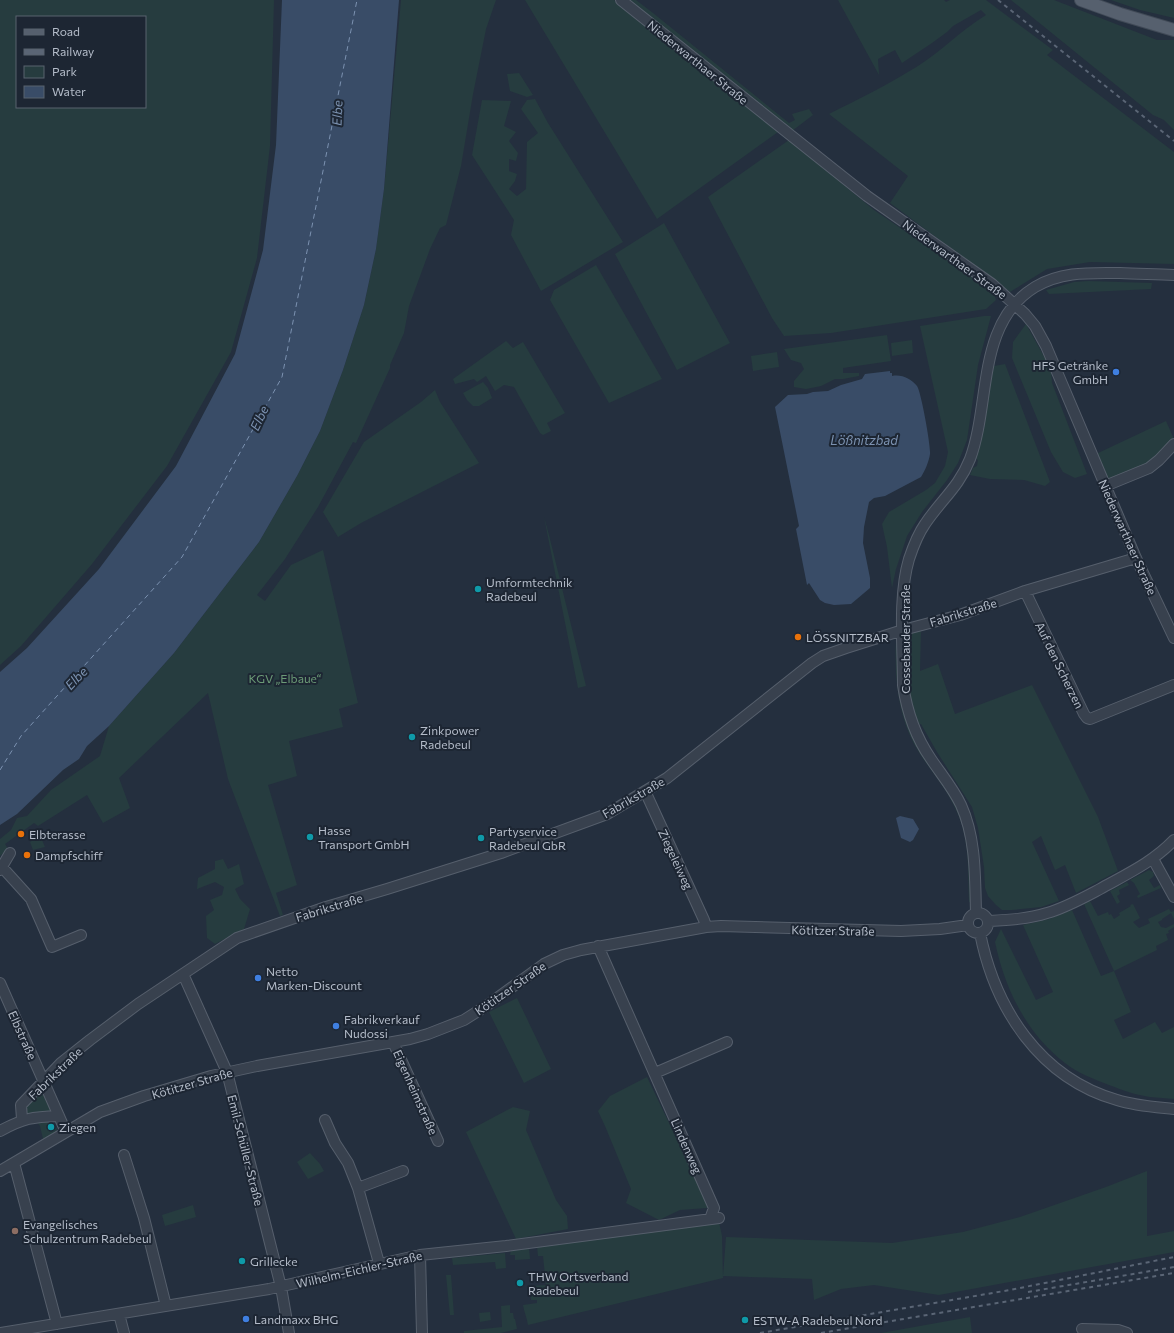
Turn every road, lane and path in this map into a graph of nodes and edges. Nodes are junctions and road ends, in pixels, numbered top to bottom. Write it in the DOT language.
graph roads {
  1 [pos="621,0"];
  2 [pos="1081,0"];
  3 [pos="1174,30"];
  4 [pos="1174,275"];
  5 [pos="1015,304"];
  6 [pos="1174,444"];
  7 [pos="1105,486"];
  8 [pos="1136,558"];
  9 [pos="1025,591"];
  10 [pos="903,630"];
  11 [pos="1174,638"];
  12 [pos="1174,685"];
  13 [pos="645,791"];
  14 [pos="1174,840"];
  15 [pos="10,853"];
  16 [pos="1153,859"];
  17 [pos="1,868"];
  18 [pos="1174,897"];
  19 [pos="976,912"];
  20 [pos="989,922"];
  21 [pos="968,925"];
  22 [pos="706,927"];
  23 [pos="980,933"];
  24 [pos="81,935"];
  25 [pos="598,946"];
  26 [pos="183,974"];
  27 [pos="0,983"];
  28 [pos="393,1042"];
  29 [pos="726,1042"];
  30 [pos="227,1072"];
  31 [pos="654,1074"];
  32 [pos="43,1081"];
  33 [pos="1174,1109"];
  34 [pos="58,1116"];
  35 [pos="22,1119"];
  36 [pos="325,1120"];
  37 [pos="0,1131"];
  38 [pos="66,1132"];
  39 [pos="438,1141"];
  40 [pos="124,1155"];
  41 [pos="14,1163"];
  42 [pos="0,1171"];
  43 [pos="403,1171"];
  44 [pos="358,1188"];
  45 [pos="714,1218"];
  46 [pos="420,1255"];
  47 [pos="379,1264"];
  48 [pos="281,1287"];
  49 [pos="166,1306"];
  50 [pos="119,1314"];
  51 [pos="57,1324"];
  52 [pos="1082,1329"];
  53 [pos="1,1333"];
  54 [pos="124,1333"];
  55 [pos="289,1333"];
  56 [pos="422,1333"];
  57 [pos="1127,1333"];
  1 -- 5 [label="street, Niederwarthaer Straße"];
  2 -- 3 [label="main road"];
  4 -- 5 [label="street, Cossebauder Straße"];
  5 -- 7 [label="street, Niederwarthaer Straße"];
  5 -- 10 [label="street, Cossebauder Straße"];
  6 -- 7 [label="street"];
  7 -- 8 [label="street, Niederwarthaer Straße"];
  8 -- 9 [label="street, Fabrikstraße"];
  8 -- 11 [label="street, Niederwarthaer Straße"];
  9 -- 10 [label="street, Fabrikstraße"];
  9 -- 12 [label="street, Auf den Scherzen"];
  10 -- 13 [label="street, Fabrikstraße"];
  10 -- 19 [label="street, Cossebauder Straße"];
  13 -- 22 [label="street, Ziegeleiweg"];
  13 -- 26 [label="street, Fabrikstraße"];
  14 -- 16 [label="street"];
  15 -- 17 [label="street"];
  16 -- 18 [label="street"];
  16 -- 20 [label="street"];
  17 -- 24 [label="street"];
  19 -- 20 [label="street"];
  19 -- 21 [label="street"];
  20 -- 23 [label="street"];
  21 -- 22 [label="street, Kötitzer Straße"];
  21 -- 23 [label="street"];
  22 -- 25 [label="street, Kötitzer Straße"];
  23 -- 33 [label="street"];
  25 -- 28 [label="street, Kötitzer Straße"];
  25 -- 31 [label="street, Lindenweg"];
  26 -- 30 [label="street, Emil-Schüller-Straße"];
  26 -- 32 [label="street, Fabrikstraße"];
  27 -- 32 [label="street, Elbstraße"];
  28 -- 30 [label="street, Kötitzer Straße"];
  28 -- 39 [label="street, Eigenheimstraße"];
  29 -- 31 [label="street"];
  30 -- 38 [label="street, Kötitzer Straße"];
  30 -- 48 [label="street, Emil-Schüller-Straße"];
  31 -- 45 [label="street, Lindenweg"];
  32 -- 34 [label="street, Elbstraße"];
  32 -- 35 [label="street, Fabrikstraße"];
  34 -- 35 [label="street"];
  34 -- 38 [label="street, Elbstraße"];
  35 -- 37 [label="street"];
  36 -- 44 [label="street"];
  38 -- 41 [label="street, Kötitzer Straße"];
  40 -- 49 [label="street"];
  41 -- 42 [label="street, Kötitzer Straße"];
  41 -- 51 [label="street"];
  43 -- 44 [label="street"];
  44 -- 47 [label="street"];
  45 -- 46 [label="street, Wilhelm-Eichler-Straße"];
  46 -- 47 [label="street, Wilhelm-Eichler-Straße"];
  46 -- 56 [label="street"];
  47 -- 48 [label="street, Wilhelm-Eichler-Straße"];
  48 -- 49 [label="street, Wilhelm-Eichler-Straße"];
  48 -- 55 [label="street, Emil-Schüller-Straße"];
  49 -- 50 [label="street, Wilhelm-Eichler-Straße"];
  50 -- 51 [label="street, Wilhelm-Eichler-Straße"];
  50 -- 54 [label="street"];
  51 -- 53 [label="street, Wilhelm-Eichler-Straße"];
  52 -- 57 [label="street"];
}
